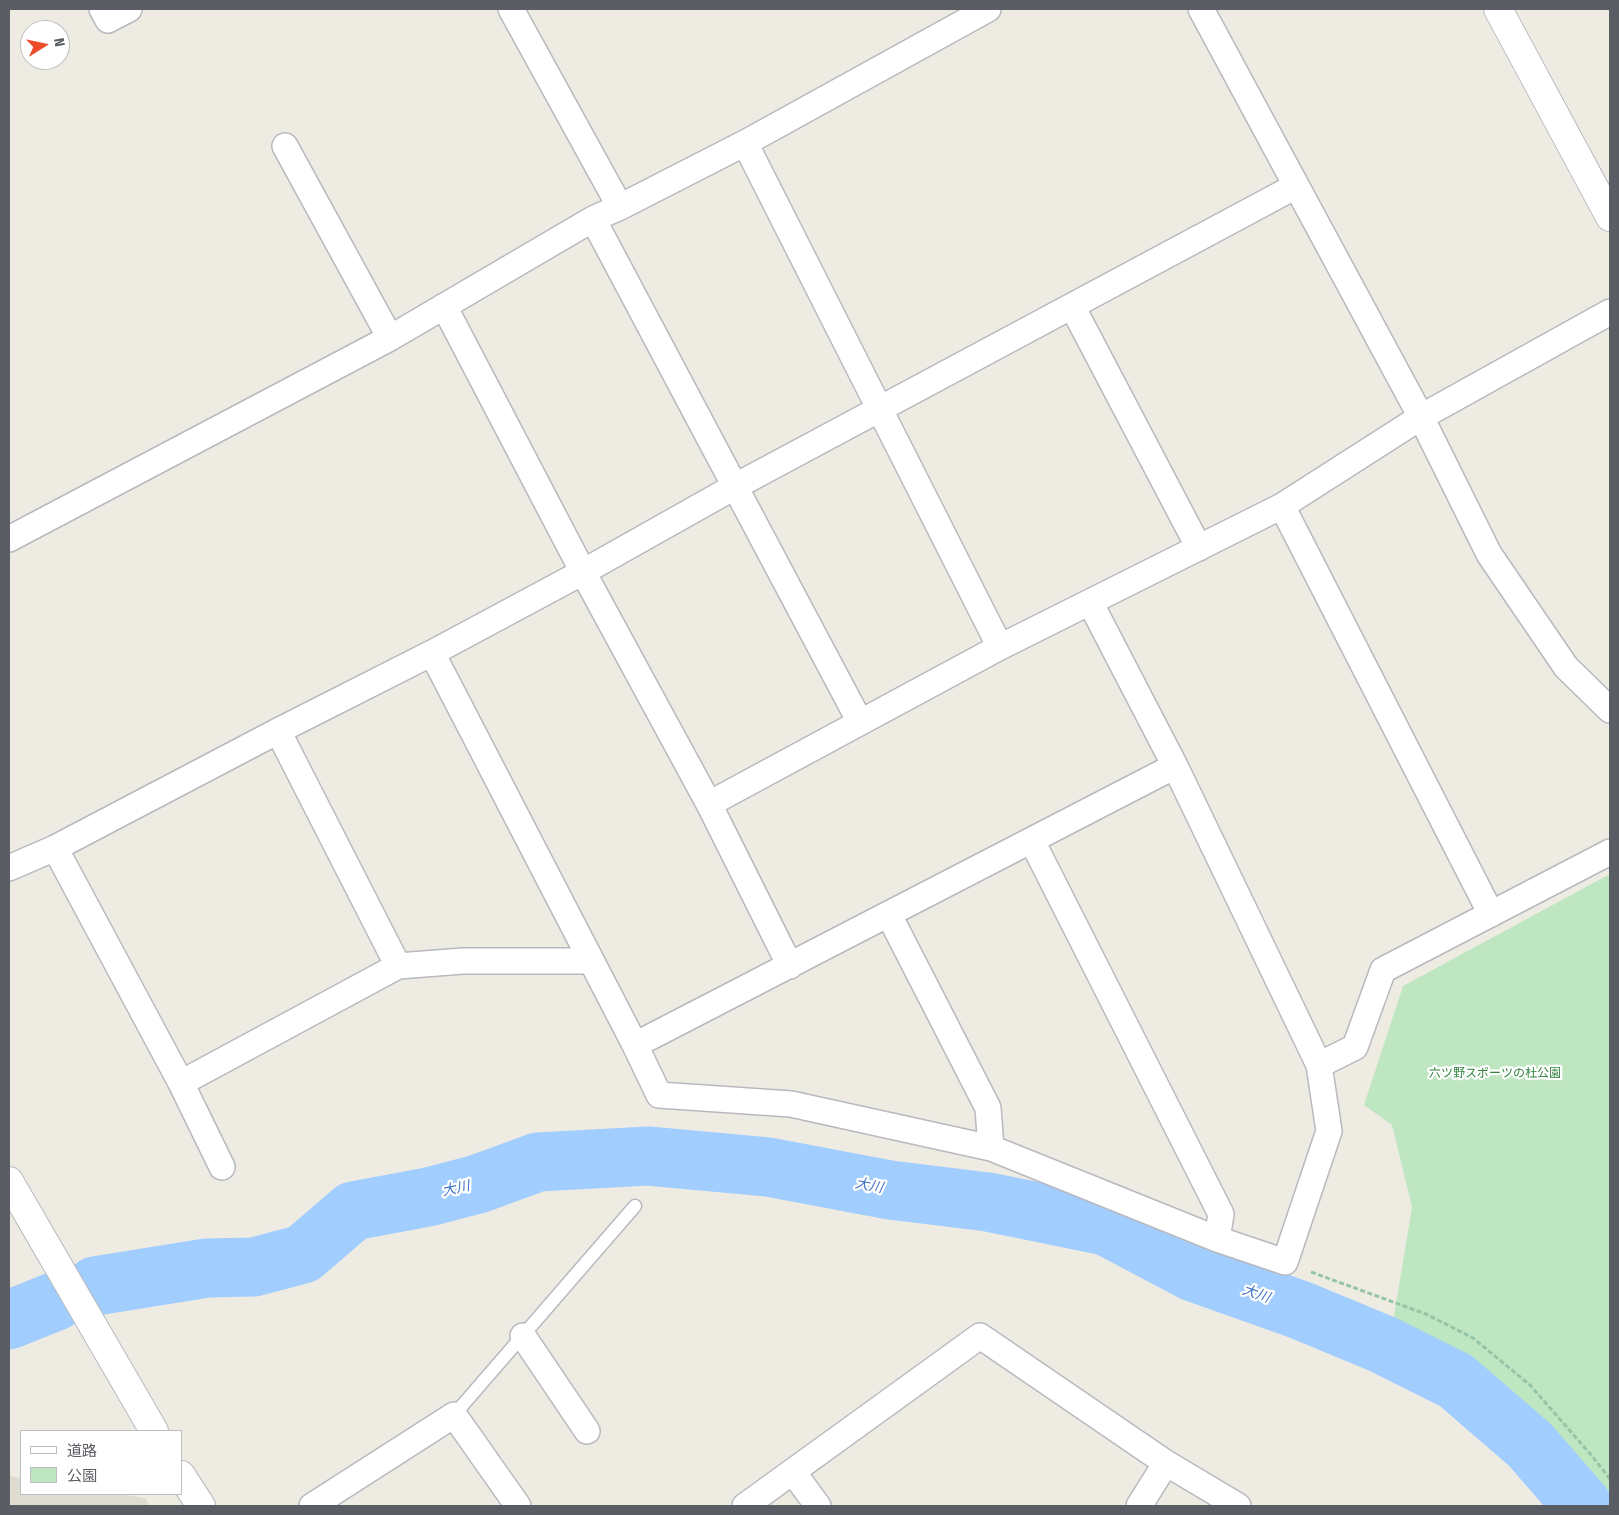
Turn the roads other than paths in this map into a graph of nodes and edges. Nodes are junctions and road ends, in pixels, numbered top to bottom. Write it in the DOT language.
graph roads {
  1 [pos="102,9"];
  2 [pos="129,9"];
  3 [pos="511,9"];
  4 [pos="988,9"];
  5 [pos="1201,9"];
  6 [pos="1498,9"];
  7 [pos="745,143"];
  8 [pos="285,146"];
  9 [pos="1296,186"];
  10 [pos="620,207"];
  11 [pos="1610,217"];
  12 [pos="592,219"];
  13 [pos="444,306"];
  14 [pos="1072,306"];
  15 [pos="1610,312"];
  16 [pos="390,338"];
  17 [pos="880,409"];
  18 [pos="1421,417"];
  19 [pos="734,487"];
  20 [pos="1282,506"];
  21 [pos="9,538"];
  22 [pos="1199,548"];
  23 [pos="583,572"];
  24 [pos="1091,604"];
  25 [pos="1000,648"];
  26 [pos="432,653"];
  27 [pos="1610,710"];
  28 [pos="860,722"];
  29 [pos="278,731"];
  30 [pos="1175,766"];
  31 [pos="710,804"];
  32 [pos="1032,841"];
  33 [pos="56,848"];
  34 [pos="1610,852"];
  35 [pos="9,868"];
  36 [pos="1491,914"];
  37 [pos="889,915"];
  38 [pos="591,961"];
  39 [pos="398,966"];
  40 [pos="790,966"];
  41 [pos="635,1046"];
  42 [pos="1319,1064"];
  43 [pos="181,1083"];
  44 [pos="991,1148"];
  45 [pos="222,1167"];
  46 [pos="9,1181"];
  47 [pos="635,1206"];
  48 [pos="1217,1239"];
  49 [pos="523,1336"];
  50 [pos="454,1415"];
  51 [pos="153,1430"];
  52 [pos="587,1431"];
  53 [pos="1166,1463"];
  54 [pos="793,1472"];
  55 [pos="182,1477"];
  56 [pos="201,1506"];
  57 [pos="312,1506"];
  58 [pos="518,1506"];
  59 [pos="745,1506"];
  60 [pos="818,1506"];
  61 [pos="1139,1506"];
  62 [pos="1238,1506"];
  1 -- 2 [label="street"];
  3 -- 10 [label="street"];
  4 -- 7 [label="street"];
  5 -- 9 [label="street"];
  6 -- 11 [label="street"];
  7 -- 10 [label="street"];
  7 -- 17 [label="street"];
  8 -- 16 [label="street"];
  9 -- 14 [label="street"];
  9 -- 18 [label="street"];
  10 -- 12 [label="street"];
  12 -- 13 [label="street"];
  12 -- 19 [label="street"];
  13 -- 16 [label="street"];
  13 -- 23 [label="street"];
  14 -- 17 [label="street"];
  14 -- 22 [label="street"];
  15 -- 18 [label="street"];
  16 -- 21 [label="street"];
  17 -- 19 [label="street"];
  17 -- 25 [label="street"];
  18 -- 20 [label="street"];
  18 -- 27 [label="street"];
  19 -- 23 [label="street"];
  19 -- 28 [label="street"];
  20 -- 22 [label="street"];
  20 -- 36 [label="street"];
  22 -- 24 [label="street"];
  23 -- 26 [label="street"];
  23 -- 31 [label="street"];
  24 -- 25 [label="street"];
  24 -- 30 [label="street"];
  25 -- 28 [label="street"];
  26 -- 29 [label="street"];
  26 -- 38 [label="street"];
  28 -- 31 [label="street"];
  29 -- 33 [label="street"];
  29 -- 39 [label="street"];
  30 -- 32 [label="street"];
  30 -- 42 [label="street"];
  31 -- 40 [label="street"];
  32 -- 37 [label="street"];
  32 -- 48 [label="street"];
  33 -- 35 [label="street"];
  33 -- 43 [label="street"];
  34 -- 36 [label="street"];
  36 -- 42 [label="street"];
  37 -- 40 [label="street"];
  37 -- 44 [label="street"];
  38 -- 39 [label="street"];
  38 -- 41 [label="street"];
  39 -- 43 [label="street"];
  40 -- 41 [label="street"];
  41 -- 44 [label="street"];
  42 -- 48 [label="street"];
  43 -- 45 [label="street"];
  44 -- 48 [label="street"];
  46 -- 51 [label="street"];
  47 -- 49 [label="lane"];
  49 -- 50 [label="lane"];
  49 -- 52 [label="street"];
  50 -- 57 [label="street"];
  50 -- 58 [label="street"];
  53 -- 54 [label="street"];
  53 -- 61 [label="street"];
  53 -- 62 [label="street"];
  54 -- 59 [label="street"];
  54 -- 60 [label="street"];
  55 -- 56 [label="street"];
}
